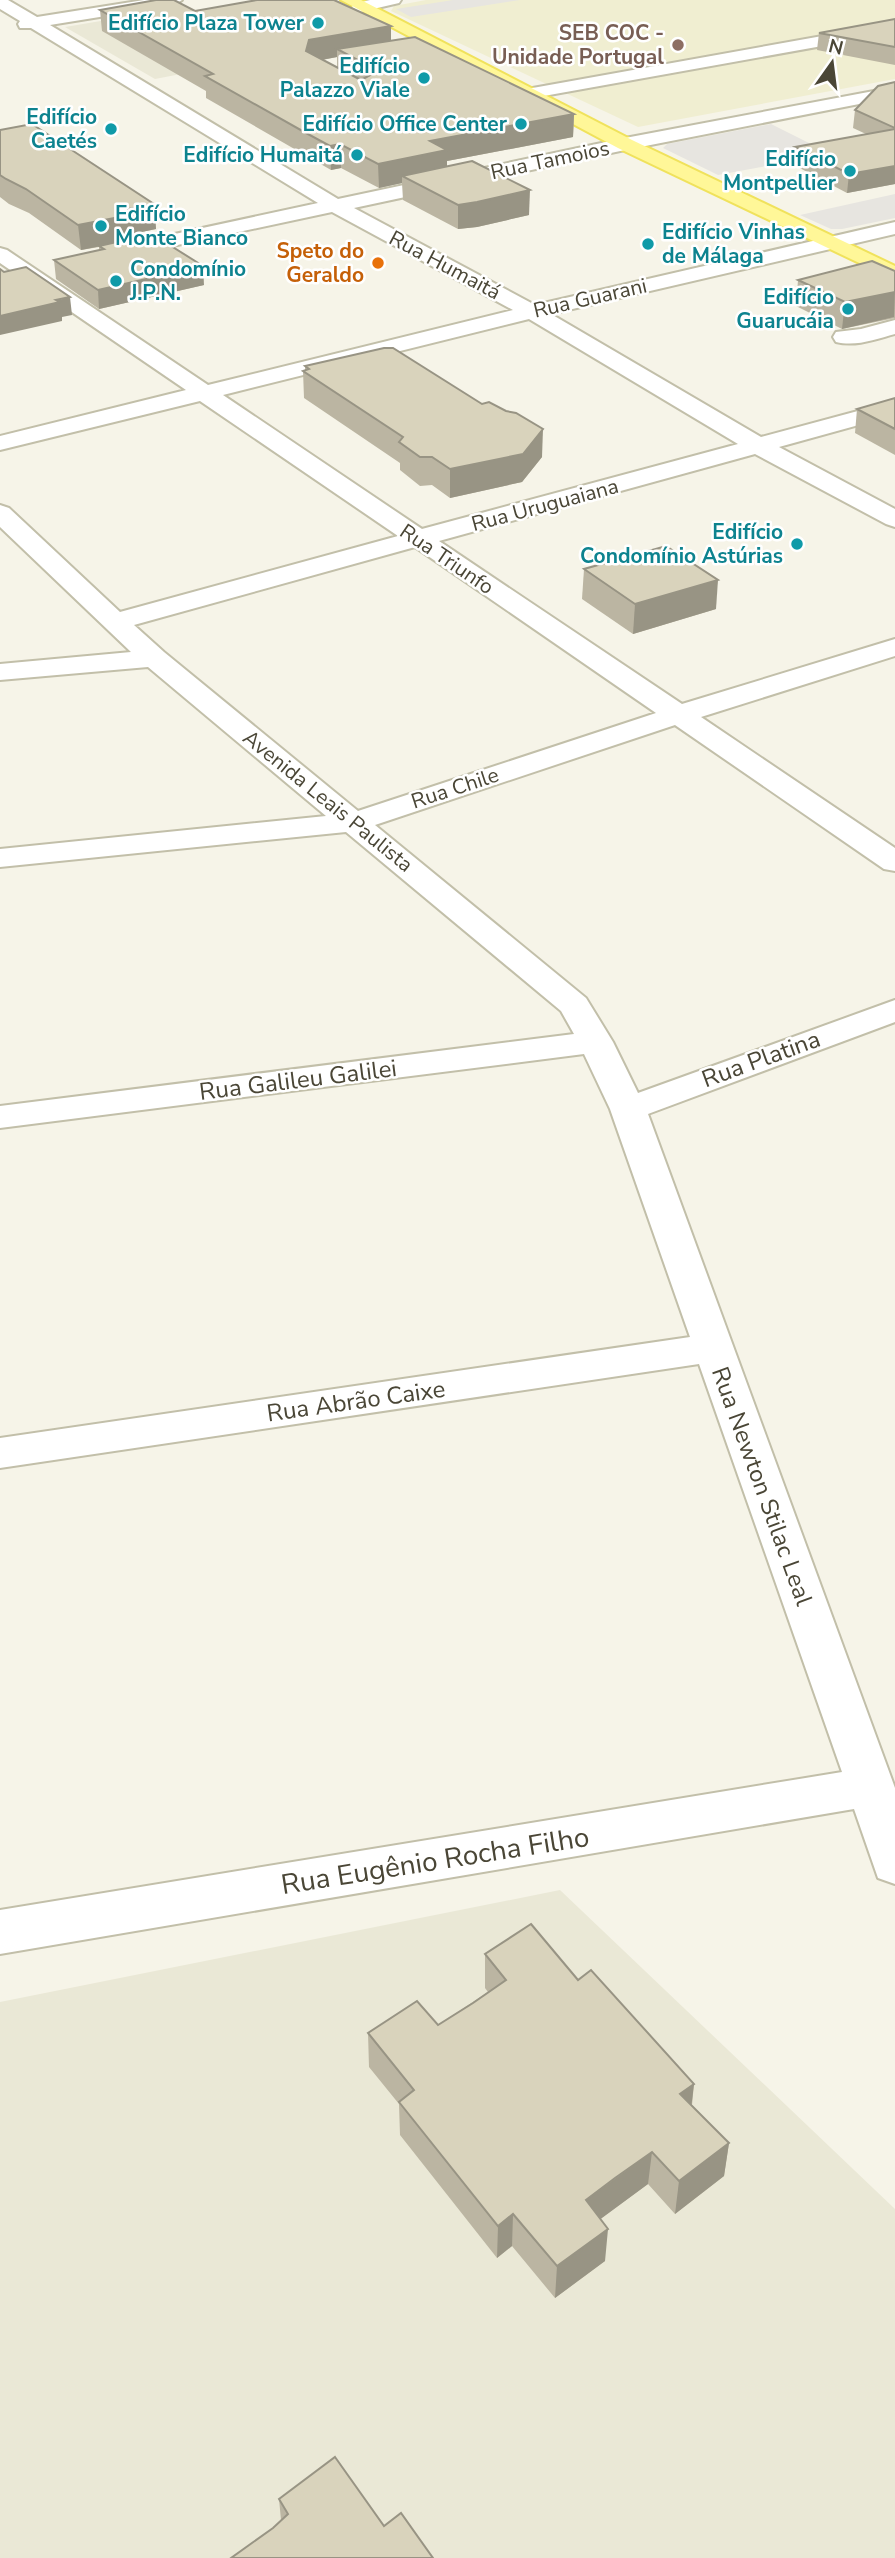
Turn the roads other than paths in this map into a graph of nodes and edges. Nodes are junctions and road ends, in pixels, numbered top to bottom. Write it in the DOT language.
graph roads {
  1 [pos="174,0"];
  2 [pos="393,0"];
  3 [pos="0,2"];
  4 [pos="355,4"];
  5 [pos="36,22"];
  6 [pos="12,26"];
  7 [pos="895,28"];
  8 [pos="438,47"];
  9 [pos="414,51"];
  10 [pos="895,92"];
  11 [pos="527,94"];
  12 [pos="625,144"];
  13 [pos="335,206"];
  14 [pos="172,222"];
  15 [pos="895,228"];
  16 [pos="194,236"];
  17 [pos="830,243"];
  18 [pos="0,254"];
  19 [pos="90,258"];
  20 [pos="51,266"];
  21 [pos="12,274"];
  22 [pos="895,274"];
  23 [pos="532,312"];
  24 [pos="895,327"];
  25 [pos="844,337"];
  26 [pos="203,392"];
  27 [pos="895,408"];
  28 [pos="0,443"];
  29 [pos="761,447"];
  30 [pos="0,513"];
  31 [pos="895,519"];
  32 [pos="417,540"];
  33 [pos="113,622"];
  34 [pos="895,647"];
  35 [pos="154,658"];
  36 [pos="0,672"];
  37 [pos="677,715"];
  38 [pos="354,822"];
  39 [pos="0,858"];
  40 [pos="895,862"];
  41 [pos="895,1010"];
  42 [pos="596,1042"];
  43 [pos="628,1109"];
  44 [pos="0,1117"];
  45 [pos="712,1348"];
  46 [pos="0,1454"];
  47 [pos="871,1787"];
  48 [pos="895,1863"];
  49 [pos="0,1932"];
  1 -- 5 [label="street"];
  2 -- 4 [label="street"];
  3 -- 5 [label="street, Rua Humaitá"];
  4 -- 8 [label="main road"];
  5 -- 6 [label="street"];
  5 -- 13 [label="street, Rua Humaitá"];
  7 -- 11 [label="street"];
  8 -- 9 [label="street"];
  8 -- 11 [label="main road"];
  10 -- 12 [label="street, Rua Tamoios"];
  11 -- 12 [label="main road"];
  12 -- 13 [label="street, Rua Tamoios"];
  12 -- 17 [label="main road"];
  13 -- 16 [label="street, Rua Tamoios"];
  13 -- 23 [label="street, Rua Humaitá"];
  14 -- 16 [label="street"];
  15 -- 17 [label="street, Rua Guarani"];
  16 -- 19 [label="street, Rua Tamoios"];
  17 -- 22 [label="main road"];
  17 -- 23 [label="street, Rua Guarani"];
  18 -- 21 [label="street, Rua Triunfo"];
  20 -- 21 [label="street"];
  21 -- 26 [label="street, Rua Triunfo"];
  23 -- 26 [label="street, Rua Guarani"];
  23 -- 29 [label="street, Rua Humaitá"];
  24 -- 25 [label="street"];
  26 -- 28 [label="street, Rua Guarani"];
  26 -- 32 [label="street, Rua Triunfo"];
  27 -- 29 [label="street, Rua Uruguaiana"];
  29 -- 31 [label="street, Rua Humaitá"];
  29 -- 32 [label="street, Rua Uruguaiana"];
  30 -- 33 [label="street, Avenida Leais Paulista"];
  32 -- 33 [label="street, Rua Uruguaiana"];
  32 -- 37 [label="street, Rua Triunfo"];
  33 -- 35 [label="street, Avenida Leais Paulista"];
  34 -- 37 [label="street, Rua Chile"];
  35 -- 36 [label="street"];
  35 -- 38 [label="street, Avenida Leais Paulista"];
  37 -- 38 [label="street, Rua Chile"];
  37 -- 40 [label="street, Rua Triunfo"];
  38 -- 39 [label="street, Rua Chile"];
  38 -- 42 [label="street, Avenida Leais Paulista"];
  41 -- 43 [label="street, Rua Platina"];
  42 -- 43 [label="street, Avenida Leais Paulista"];
  42 -- 44 [label="street, Rua Galileu Galilei"];
  43 -- 45 [label="street, Rua Newton Stilac Leal"];
  45 -- 46 [label="street, Rua Abrão Caixe"];
  45 -- 47 [label="street, Rua Newton Stilac Leal"];
  47 -- 48 [label="street, Rua Newton Stilac Leal"];
  47 -- 49 [label="street, Rua Eugênio Rocha Filho"];
}
